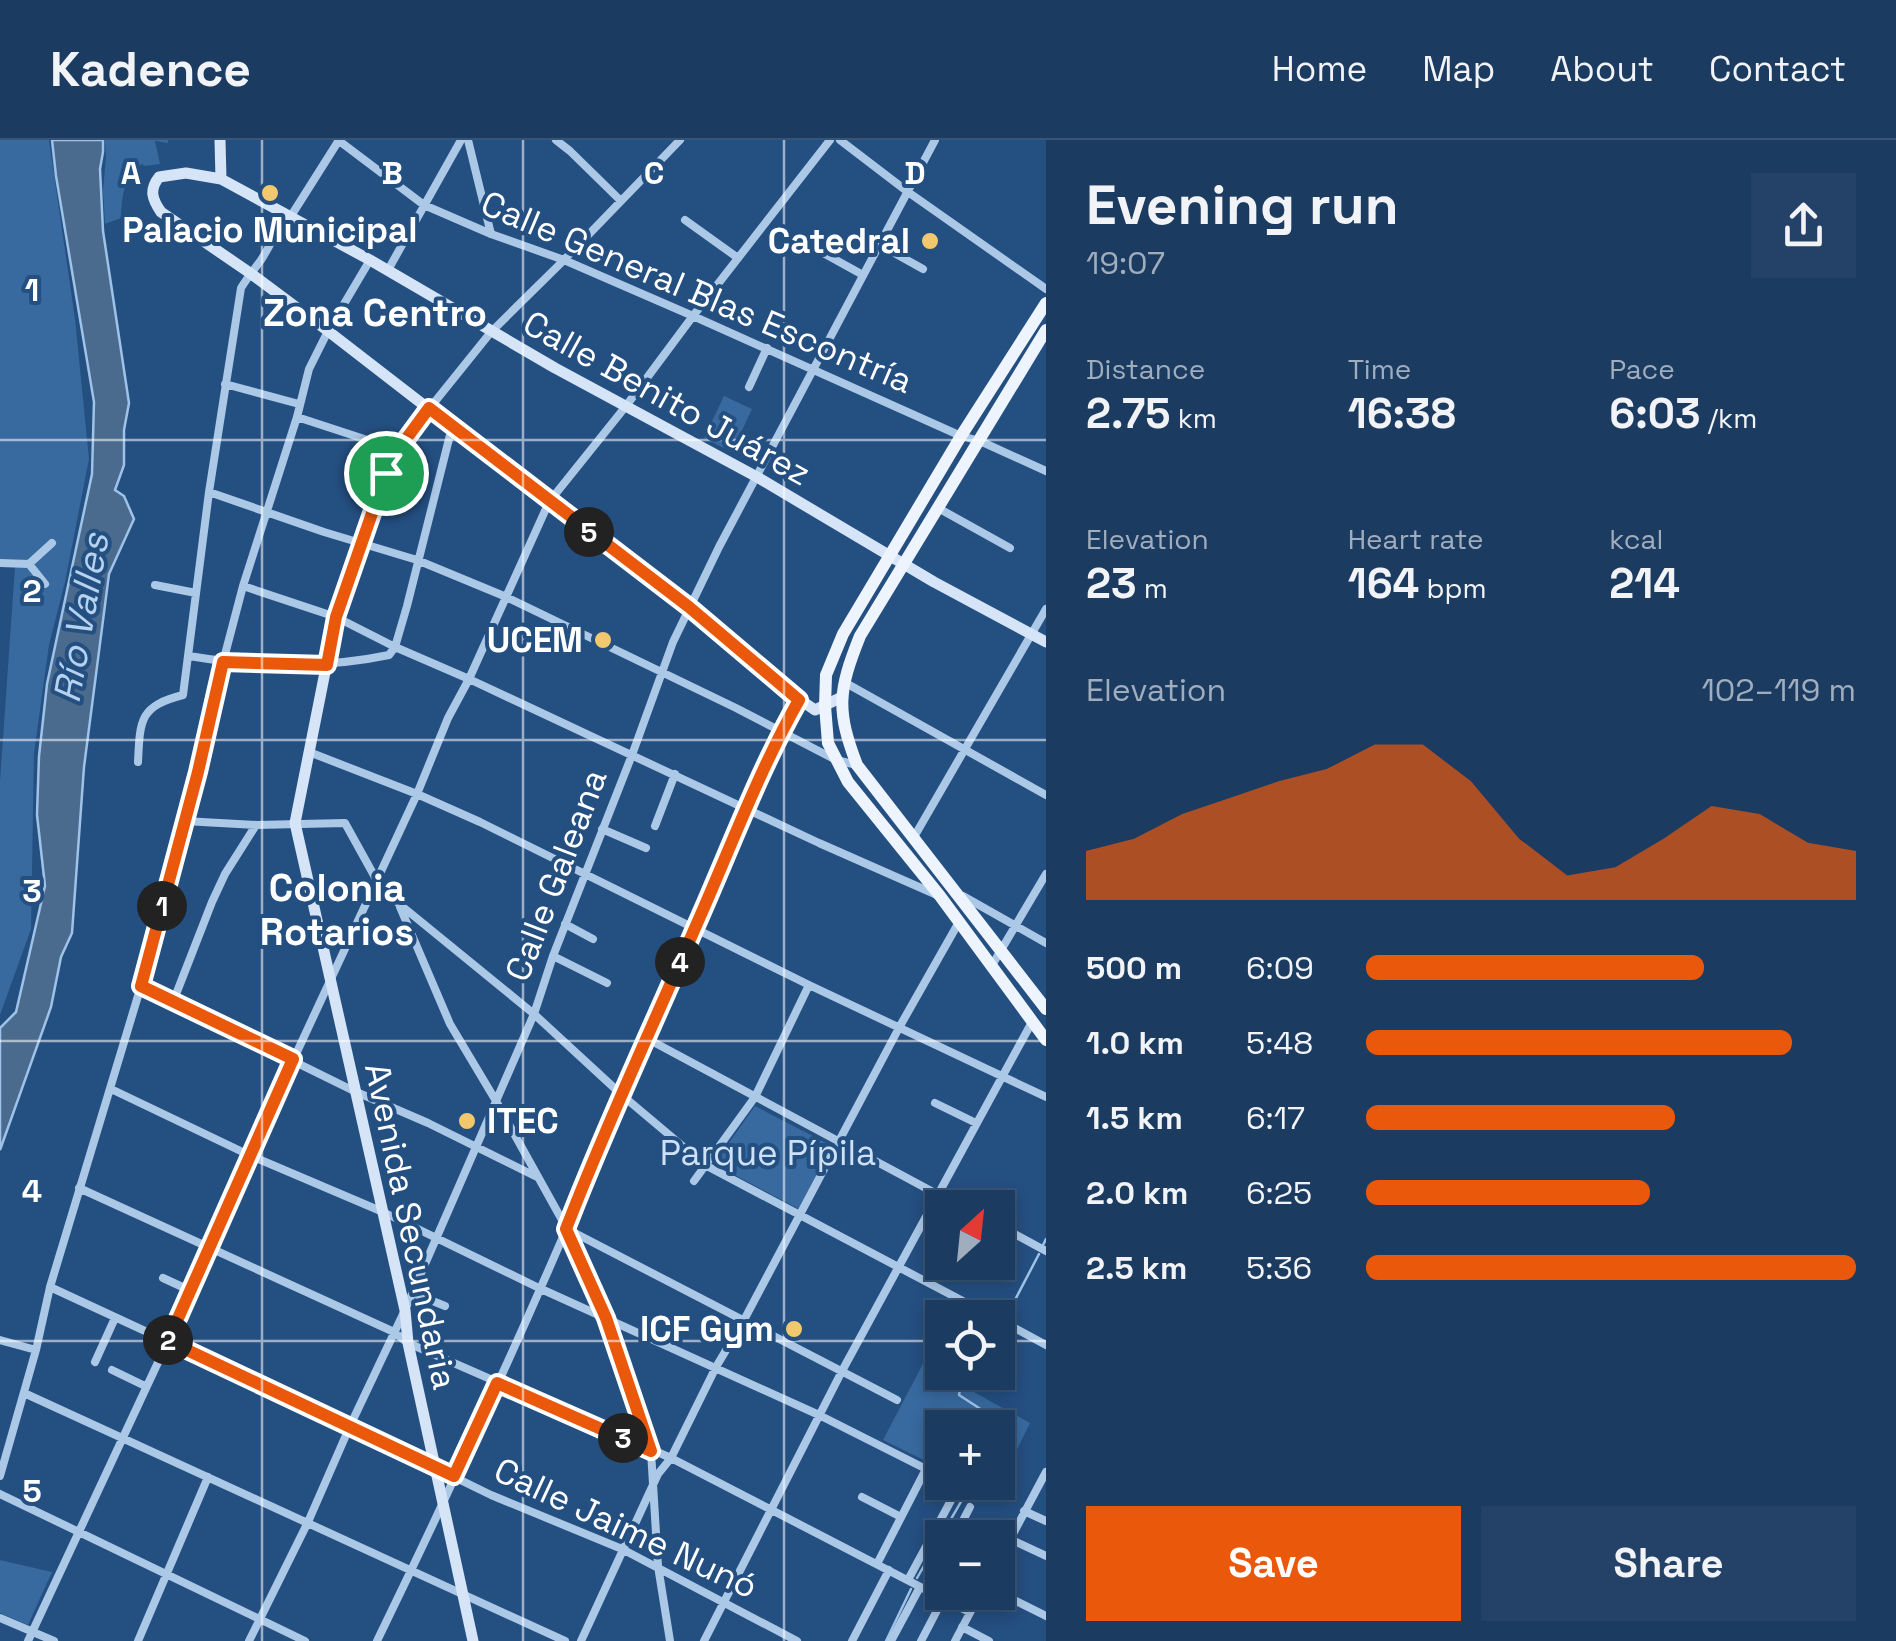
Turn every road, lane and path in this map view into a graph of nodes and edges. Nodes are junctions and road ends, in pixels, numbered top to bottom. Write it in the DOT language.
graph roads {
  1 [pos="220,140"];
  2 [pos="338,140"];
  3 [pos="465,140"];
  4 [pos="556,140"];
  5 [pos="680,140"];
  6 [pos="830,140"];
  7 [pos="840,140"];
  8 [pos="935,140"];
  9 [pos="221,179"];
  10 [pos="908,192"];
  11 [pos="621,201"];
  12 [pos="424,204"];
  13 [pos="290,216"];
  14 [pos="685,220"];
  15 [pos="491,234"];
  16 [pos="798,238"];
  17 [pos="880,245"];
  18 [pos="738,258"];
  19 [pos="370,260"];
  20 [pos="564,260"];
  21 [pos="922,269"];
  22 [pos="388,270"];
  23 [pos="250,272"];
  24 [pos="863,274"];
  25 [pos="1046,289"];
  26 [pos="1046,302"];
  27 [pos="693,316"];
  28 [pos="1046,330"];
  29 [pos="328,331"];
  30 [pos="490,332"];
  31 [pos="768,348"];
  32 [pos="814,368"];
  33 [pos="225,384"];
  34 [pos="750,387"];
  35 [pos="299,404"];
  36 [pos="626,406"];
  37 [pos="429,408"];
  38 [pos="297,417"];
  39 [pos="452,427"];
  40 [pos="961,436"];
  41 [pos="980,441"];
  42 [pos="398,450"];
  43 [pos="1046,471"];
  44 [pos="757,477"];
  45 [pos="209,492"];
  46 [pos="548,502"];
  47 [pos="938,508"];
  48 [pos="268,512"];
  49 [pos="52,543"];
  50 [pos="362,544"];
  51 [pos="1010,548"];
  52 [pos="890,556"];
  53 [pos="417,560"];
  54 [pos="0,563"];
  55 [pos="28,564"];
  56 [pos="904,564"];
  57 [pos="44,584"];
  58 [pos="155,584"];
  59 [pos="243,586"];
  60 [pos="196,593"];
  61 [pos="504,596"];
  62 [pos="689,607"];
  63 [pos="1046,609"];
  64 [pos="336,617"];
  65 [pos="1032,634"];
  66 [pos="1046,642"];
  67 [pos="395,647"];
  68 [pos="188,656"];
  69 [pos="223,662"];
  70 [pos="327,665"];
  71 [pos="660,674"];
  72 [pos="469,679"];
  73 [pos="843,690"];
  74 [pos="799,700"];
  75 [pos="825,706"];
  76 [pos="781,731"];
  77 [pos="965,748"];
  78 [pos="309,752"];
  79 [pos="632,754"];
  80 [pos="836,760"];
  81 [pos="138,762"];
  82 [pos="857,764"];
  83 [pos="675,774"];
  84 [pos="417,794"];
  85 [pos="1046,795"];
  86 [pos="747,808"];
  87 [pos="184,821"];
  88 [pos="295,823"];
  89 [pos="256,824"];
  90 [pos="656,826"];
  91 [pos="602,829"];
  92 [pos="914,837"];
  93 [pos="646,848"];
  94 [pos="926,854"];
  95 [pos="918,869"];
  96 [pos="586,874"];
  97 [pos="1046,874"];
  98 [pos="376,879"];
  99 [pos="907,883"];
  100 [pos="955,891"];
  101 [pos="940,896"];
  102 [pos="398,903"];
  103 [pos="958,922"];
  104 [pos="566,924"];
  105 [pos="1016,926"];
  106 [pos="695,928"];
  107 [pos="593,939"];
  108 [pos="1046,944"];
  109 [pos="1001,950"];
  110 [pos="553,956"];
  111 [pos="991,968"];
  112 [pos="330,982"];
  113 [pos="607,983"];
  114 [pos="809,985"];
  115 [pos="141,986"];
  116 [pos="173,1002"];
  117 [pos="1046,1010"];
  118 [pos="534,1014"];
  119 [pos="1032,1022"];
  120 [pos="900,1026"];
  121 [pos="646,1038"];
  122 [pos="1046,1040"];
  123 [pos="293,1059"];
  124 [pos="1003,1076"];
  125 [pos="111,1090"];
  126 [pos="354,1091"];
  127 [pos="623,1096"];
  128 [pos="1046,1096"];
  129 [pos="755,1097"];
  130 [pos="496,1101"];
  131 [pos="935,1103"];
  132 [pos="976,1123"];
  133 [pos="839,1140"];
  134 [pos="476,1146"];
  135 [pos="249,1156"];
  136 [pos="705,1166"];
  137 [pos="537,1177"];
  138 [pos="694,1181"];
  139 [pos="79,1188"];
  140 [pos="931,1190"];
  141 [pos="940,1190"];
  142 [pos="383,1212"];
  143 [pos="800,1214"];
  144 [pos="925,1219"];
  145 [pos="566,1229"];
  146 [pos="1015,1234"];
  147 [pos="438,1238"];
  148 [pos="210,1246"];
  149 [pos="1046,1251"];
  150 [pos="901,1266"];
  151 [pos="163,1278"];
  152 [pos="50,1287"];
  153 [pos="539,1288"];
  154 [pos="189,1290"];
  155 [pos="413,1293"];
  156 [pos="962,1300"];
  157 [pos="446,1306"];
  158 [pos="405,1310"];
  159 [pos="115,1318"];
  160 [pos="606,1318"];
  161 [pos="744,1320"];
  162 [pos="1015,1329"];
  163 [pos="394,1332"];
  164 [pos="0,1340"];
  165 [pos="168,1341"];
  166 [pos="408,1343"];
  167 [pos="1046,1345"];
  168 [pos="36,1350"];
  169 [pos="95,1362"];
  170 [pos="716,1368"];
  171 [pos="112,1370"];
  172 [pos="842,1371"];
  173 [pos="497,1383"];
  174 [pos="145,1386"];
  175 [pos="24,1393"];
  176 [pos="897,1400"];
  177 [pos="819,1415"];
  178 [pos="350,1426"];
  179 [pos="123,1437"];
  180 [pos="651,1451"];
  181 [pos="671,1458"];
  182 [pos="925,1468"];
  183 [pos="436,1469"];
  184 [pos="925,1470"];
  185 [pos="1046,1472"];
  186 [pos="0,1476"];
  187 [pos="454,1476"];
  188 [pos="208,1477"];
  189 [pos="652,1489"];
  190 [pos="0,1494"];
  191 [pos="862,1497"];
  192 [pos="952,1500"];
  193 [pos="444,1502"];
  194 [pos="970,1507"];
  195 [pos="1024,1510"];
  196 [pos="770,1511"];
  197 [pos="901,1518"];
  198 [pos="963,1520"];
  199 [pos="1046,1520"];
  200 [pos="308,1522"];
  201 [pos="1015,1529"];
  202 [pos="79,1531"];
  203 [pos="1015,1541"];
  204 [pos="622,1549"];
  205 [pos="1046,1556"];
  206 [pos="878,1564"];
  207 [pos="658,1566"];
  208 [pos="411,1570"];
  209 [pos="888,1570"];
  210 [pos="166,1576"];
  211 [pos="908,1580"];
  212 [pos="925,1586"];
  213 [pos="923,1589"];
  214 [pos="463,1595"];
  215 [pos="1015,1600"];
  216 [pos="724,1602"];
  217 [pos="936,1610"];
  218 [pos="965,1610"];
  219 [pos="969,1612"];
  220 [pos="1046,1616"];
  221 [pos="0,1618"];
  222 [pos="259,1620"];
  223 [pos="962,1626"];
  224 [pos="30,1636"];
  225 [pos="792,1640"];
  226 [pos="54,1641"];
  227 [pos="138,1641"];
  228 [pos="250,1641"];
  229 [pos="305,1641"];
  230 [pos="376,1641"];
  231 [pos="473,1641"];
  232 [pos="565,1641"];
  233 [pos="581,1641"];
  234 [pos="670,1641"];
  235 [pos="704,1641"];
  236 [pos="852,1641"];
  237 [pos="890,1641"];
  238 [pos="921,1641"];
  239 [pos="955,1641"];
  240 [pos="989,1641"];
  1 -- 9 [label="street"];
  2 -- 12 [label="street, Calle General Blas Escontría"];
  2 -- 13 [label="street"];
  3 -- 12 [label="street"];
  3 -- 15 [label="street"];
  4 -- 11 [label="street"];
  5 -- 11 [label="street"];
  6 -- 18 [label="street"];
  7 -- 10 [label="street"];
  8 -- 10 [label="street, Calle Galeana"];
  9 -- 13 [label="street, Calle Benito Juárez"];
  9 -- 23 [label="street, Calle Benito Juárez"];
  10 -- 17 [label="street, Calle Galeana"];
  10 -- 25 [label="street"];
  11 -- 20 [label="street"];
  12 -- 15 [label="street, Calle General Blas Escontría"];
  12 -- 22 [label="street"];
  13 -- 19 [label="street, Calle Benito Juárez"];
  13 -- 23 [label="street"];
  14 -- 18 [label="street"];
  15 -- 20 [label="street, Calle General Blas Escontría"];
  16 -- 24 [label="street"];
  17 -- 21 [label="street"];
  17 -- 24 [label="street, Calle Galeana"];
  18 -- 27 [label="street"];
  19 -- 22 [label="street, Calle Benito Juárez"];
  19 -- 29 [label="street"];
  20 -- 27 [label="street, Calle General Blas Escontría"];
  20 -- 30 [label="street"];
  22 -- 30 [label="street, Calle Benito Juárez"];
  23 -- 29 [label="street"];
  23 -- 33 [label="street"];
  24 -- 32 [label="street, Calle Galeana"];
  26 -- 40 [label="main road"];
  27 -- 31 [label="street, Calle General Blas Escontría"];
  27 -- 36 [label="street"];
  28 -- 41 [label="main road"];
  29 -- 35 [label="street"];
  29 -- 37 [label="street"];
  30 -- 36 [label="street, Calle Benito Juárez"];
  30 -- 37 [label="street"];
  31 -- 32 [label="street, Calle General Blas Escontría"];
  31 -- 34 [label="street"];
  32 -- 40 [label="street, Calle General Blas Escontría"];
  32 -- 44 [label="street, Calle Galeana"];
  33 -- 35 [label="street"];
  33 -- 45 [label="street"];
  35 -- 38 [label="street"];
  36 -- 44 [label="street, Calle Benito Juárez"];
  36 -- 46 [label="street"];
  37 -- 39 [label="street"];
  37 -- 42 [label="street"];
  38 -- 42 [label="street"];
  38 -- 48 [label="street"];
  39 -- 46 [label="street"];
  39 -- 53 [label="street"];
  40 -- 41 [label="street, Calle General Blas Escontría"];
  40 -- 52 [label="main road"];
  41 -- 43 [label="street, Calle General Blas Escontría"];
  41 -- 47 [label="main road"];
  42 -- 50 [label="street"];
  44 -- 52 [label="street, Calle Benito Juárez"];
  44 -- 62 [label="street, Calle Galeana"];
  45 -- 48 [label="street"];
  45 -- 60 [label="street"];
  46 -- 61 [label="street"];
  46 -- 62 [label="street"];
  47 -- 51 [label="street"];
  47 -- 56 [label="main road"];
  48 -- 50 [label="street"];
  48 -- 59 [label="street"];
  49 -- 55 [label="street"];
  50 -- 53 [label="street"];
  50 -- 64 [label="street"];
  52 -- 56 [label="street, Calle Benito Juárez"];
  52 -- 75 [label="main road"];
  53 -- 61 [label="street"];
  53 -- 67 [label="street"];
  54 -- 55 [label="street"];
  55 -- 57 [label="street"];
  56 -- 65 [label="street, Calle Benito Juárez"];
  56 -- 73 [label="main road"];
  58 -- 60 [label="street"];
  59 -- 64 [label="street"];
  59 -- 69 [label="street"];
  60 -- 68 [label="street"];
  61 -- 71 [label="street"];
  61 -- 72 [label="street"];
  62 -- 71 [label="street, Calle Galeana"];
  62 -- 74 [label="street"];
  63 -- 65 [label="street"];
  64 -- 67 [label="street"];
  64 -- 70 [label="street"];
  65 -- 66 [label="street, Calle Benito Juárez"];
  65 -- 77 [label="street"];
  67 -- 70 [label="street"];
  67 -- 72 [label="street"];
  68 -- 69 [label="street"];
  68 -- 81 [label="street"];
  69 -- 70 [label="street"];
  69 -- 87 [label="street"];
  70 -- 78 [label="street"];
  71 -- 76 [label="street"];
  71 -- 79 [label="street, Calle Galeana"];
  72 -- 79 [label="street"];
  72 -- 84 [label="street"];
  73 -- 75 [label="street"];
  73 -- 77 [label="street"];
  73 -- 82 [label="main road"];
  74 -- 75 [label="street"];
  74 -- 76 [label="street"];
  75 -- 80 [label="main road"];
  76 -- 80 [label="street"];
  76 -- 86 [label="street"];
  77 -- 85 [label="street"];
  77 -- 92 [label="street"];
  78 -- 84 [label="street"];
  78 -- 88 [label="street"];
  79 -- 83 [label="street"];
  79 -- 91 [label="street, Calle Galeana"];
  80 -- 82 [label="street"];
  80 -- 95 [label="main road"];
  82 -- 92 [label="main road"];
  83 -- 86 [label="street"];
  83 -- 90 [label="street"];
  84 -- 96 [label="street"];
  84 -- 98 [label="street"];
  86 -- 99 [label="street"];
  86 -- 106 [label="street"];
  87 -- 89 [label="street"];
  87 -- 115 [label="street"];
  88 -- 89 [label="street"];
  88 -- 98 [label="street"];
  88 -- 112 [label="street, Avenida Secundaria"];
  89 -- 116 [label="street"];
  91 -- 93 [label="street"];
  91 -- 96 [label="street, Calle Galeana"];
  92 -- 94 [label="main road"];
  94 -- 95 [label="main road"];
  94 -- 100 [label="main road"];
  95 -- 99 [label="main road"];
  95 -- 101 [label="main road"];
  96 -- 104 [label="street, Calle Galeana"];
  96 -- 106 [label="street"];
  97 -- 105 [label="street"];
  98 -- 102 [label="street"];
  98 -- 112 [label="street"];
  99 -- 101 [label="street"];
  100 -- 105 [label="street"];
  100 -- 109 [label="main road"];
  101 -- 103 [label="main road"];
  102 -- 118 [label="street"];
  102 -- 130 [label="street"];
  103 -- 111 [label="main road"];
  103 -- 120 [label="street"];
  104 -- 107 [label="street"];
  104 -- 110 [label="street, Calle Galeana"];
  105 -- 108 [label="street"];
  105 -- 109 [label="street"];
  106 -- 114 [label="street"];
  106 -- 121 [label="street"];
  109 -- 111 [label="street"];
  109 -- 117 [label="main road"];
  110 -- 113 [label="street"];
  110 -- 118 [label="street, Calle Galeana"];
  111 -- 119 [label="main road"];
  112 -- 123 [label="street"];
  112 -- 126 [label="street, Avenida Secundaria"];
  114 -- 120 [label="street"];
  114 -- 129 [label="street"];
  115 -- 116 [label="street"];
  115 -- 125 [label="street"];
  116 -- 123 [label="street"];
  118 -- 127 [label="street"];
  118 -- 130 [label="street, Calle Galeana"];
  119 -- 122 [label="main road"];
  119 -- 124 [label="street"];
  120 -- 124 [label="street"];
  120 -- 133 [label="street"];
  121 -- 127 [label="street"];
  121 -- 129 [label="street"];
  123 -- 126 [label="street"];
  123 -- 135 [label="street"];
  124 -- 128 [label="street"];
  124 -- 132 [label="street"];
  125 -- 135 [label="street"];
  125 -- 139 [label="street"];
  126 -- 134 [label="street"];
  126 -- 142 [label="street, Avenida Secundaria"];
  127 -- 136 [label="street"];
  127 -- 145 [label="street"];
  129 -- 133 [label="street"];
  129 -- 136 [label="street"];
  130 -- 134 [label="street, Calle Galeana"];
  130 -- 137 [label="street"];
  131 -- 132 [label="street"];
  132 -- 141 [label="street"];
  133 -- 140 [label="street"];
  133 -- 143 [label="street"];
  134 -- 137 [label="street"];
  134 -- 147 [label="street, Calle Galeana"];
  135 -- 142 [label="street"];
  135 -- 148 [label="street"];
  136 -- 138 [label="street"];
  136 -- 143 [label="street"];
  137 -- 145 [label="street"];
  139 -- 148 [label="street"];
  139 -- 152 [label="street"];
  142 -- 147 [label="street"];
  142 -- 158 [label="street, Avenida Secundaria"];
  143 -- 150 [label="street"];
  143 -- 161 [label="street"];
  144 -- 150 [label="street"];
  145 -- 153 [label="street"];
  145 -- 160 [label="street"];
  145 -- 161 [label="street"];
  146 -- 149 [label="street"];
  147 -- 153 [label="street"];
  147 -- 155 [label="street, Calle Galeana"];
  148 -- 154 [label="street"];
  148 -- 163 [label="street"];
  150 -- 156 [label="street"];
  150 -- 172 [label="street"];
  151 -- 154 [label="street"];
  152 -- 159 [label="street, Calle Jaime Nunó"];
  152 -- 168 [label="street"];
  153 -- 160 [label="street"];
  153 -- 173 [label="street"];
  154 -- 165 [label="street"];
  155 -- 157 [label="street"];
  155 -- 158 [label="street, Calle Galeana"];
  158 -- 163 [label="street, Calle Galeana"];
  158 -- 166 [label="street, Avenida Secundaria"];
  159 -- 165 [label="street, Calle Jaime Nunó"];
  159 -- 169 [label="street"];
  160 -- 170 [label="street"];
  160 -- 180 [label="street"];
  161 -- 170 [label="street"];
  161 -- 172 [label="street"];
  162 -- 167 [label="street"];
  163 -- 166 [label="street"];
  163 -- 178 [label="street, Calle Galeana"];
  164 -- 168 [label="street"];
  165 -- 174 [label="street"];
  165 -- 178 [label="street, Calle Jaime Nunó"];
  166 -- 173 [label="street"];
  166 -- 183 [label="street, Avenida Secundaria"];
  168 -- 175 [label="street"];
  170 -- 177 [label="street"];
  170 -- 181 [label="street"];
  171 -- 174 [label="street"];
  172 -- 176 [label="street"];
  172 -- 177 [label="street"];
  173 -- 180 [label="street"];
  173 -- 187 [label="street"];
  174 -- 179 [label="street"];
  175 -- 179 [label="street"];
  175 -- 186 [label="street"];
  177 -- 182 [label="street"];
  177 -- 196 [label="street"];
  178 -- 183 [label="street, Calle Jaime Nunó"];
  178 -- 200 [label="street, Calle Galeana"];
  179 -- 188 [label="street"];
  179 -- 202 [label="street"];
  180 -- 181 [label="street"];
  180 -- 189 [label="street"];
  181 -- 189 [label="street"];
  181 -- 196 [label="street"];
  183 -- 187 [label="street, Calle Jaime Nunó"];
  183 -- 193 [label="street, Avenida Secundaria"];
  184 -- 197 [label="street"];
  185 -- 195 [label="street"];
  187 -- 193 [label="street"];
  187 -- 204 [label="street, Calle Jaime Nunó"];
  188 -- 200 [label="street"];
  188 -- 210 [label="street"];
  189 -- 204 [label="street"];
  189 -- 207 [label="street"];
  190 -- 202 [label="street"];
  191 -- 197 [label="street"];
  192 -- 211 [label="street"];
  193 -- 208 [label="street"];
  193 -- 214 [label="street, Avenida Secundaria"];
  194 -- 198 [label="street"];
  195 -- 199 [label="street"];
  195 -- 201 [label="street"];
  196 -- 206 [label="street"];
  196 -- 216 [label="street"];
  197 -- 206 [label="street"];
  200 -- 208 [label="street"];
  200 -- 222 [label="street, Calle Galeana"];
  202 -- 210 [label="street"];
  202 -- 224 [label="street"];
  203 -- 205 [label="street"];
  204 -- 207 [label="street, Calle Jaime Nunó"];
  204 -- 233 [label="street"];
  206 -- 209 [label="street"];
  207 -- 216 [label="street, Calle Jaime Nunó"];
  207 -- 234 [label="street"];
  208 -- 214 [label="street"];
  208 -- 230 [label="street"];
  209 -- 211 [label="street"];
  209 -- 236 [label="street"];
  210 -- 222 [label="street"];
  210 -- 227 [label="street"];
  211 -- 213 [label="street"];
  212 -- 213 [label="street"];
  213 -- 237 [label="street"];
  214 -- 231 [label="street, Avenida Secundaria"];
  214 -- 232 [label="street"];
  215 -- 220 [label="street"];
  216 -- 225 [label="street, Calle Jaime Nunó"];
  216 -- 235 [label="street"];
  217 -- 238 [label="street"];
  218 -- 219 [label="street"];
  219 -- 223 [label="street"];
  221 -- 224 [label="street"];
  222 -- 228 [label="street, Calle Galeana"];
  222 -- 229 [label="street"];
  223 -- 239 [label="street"];
  223 -- 240 [label="street"];
  224 -- 226 [label="street"];
}
